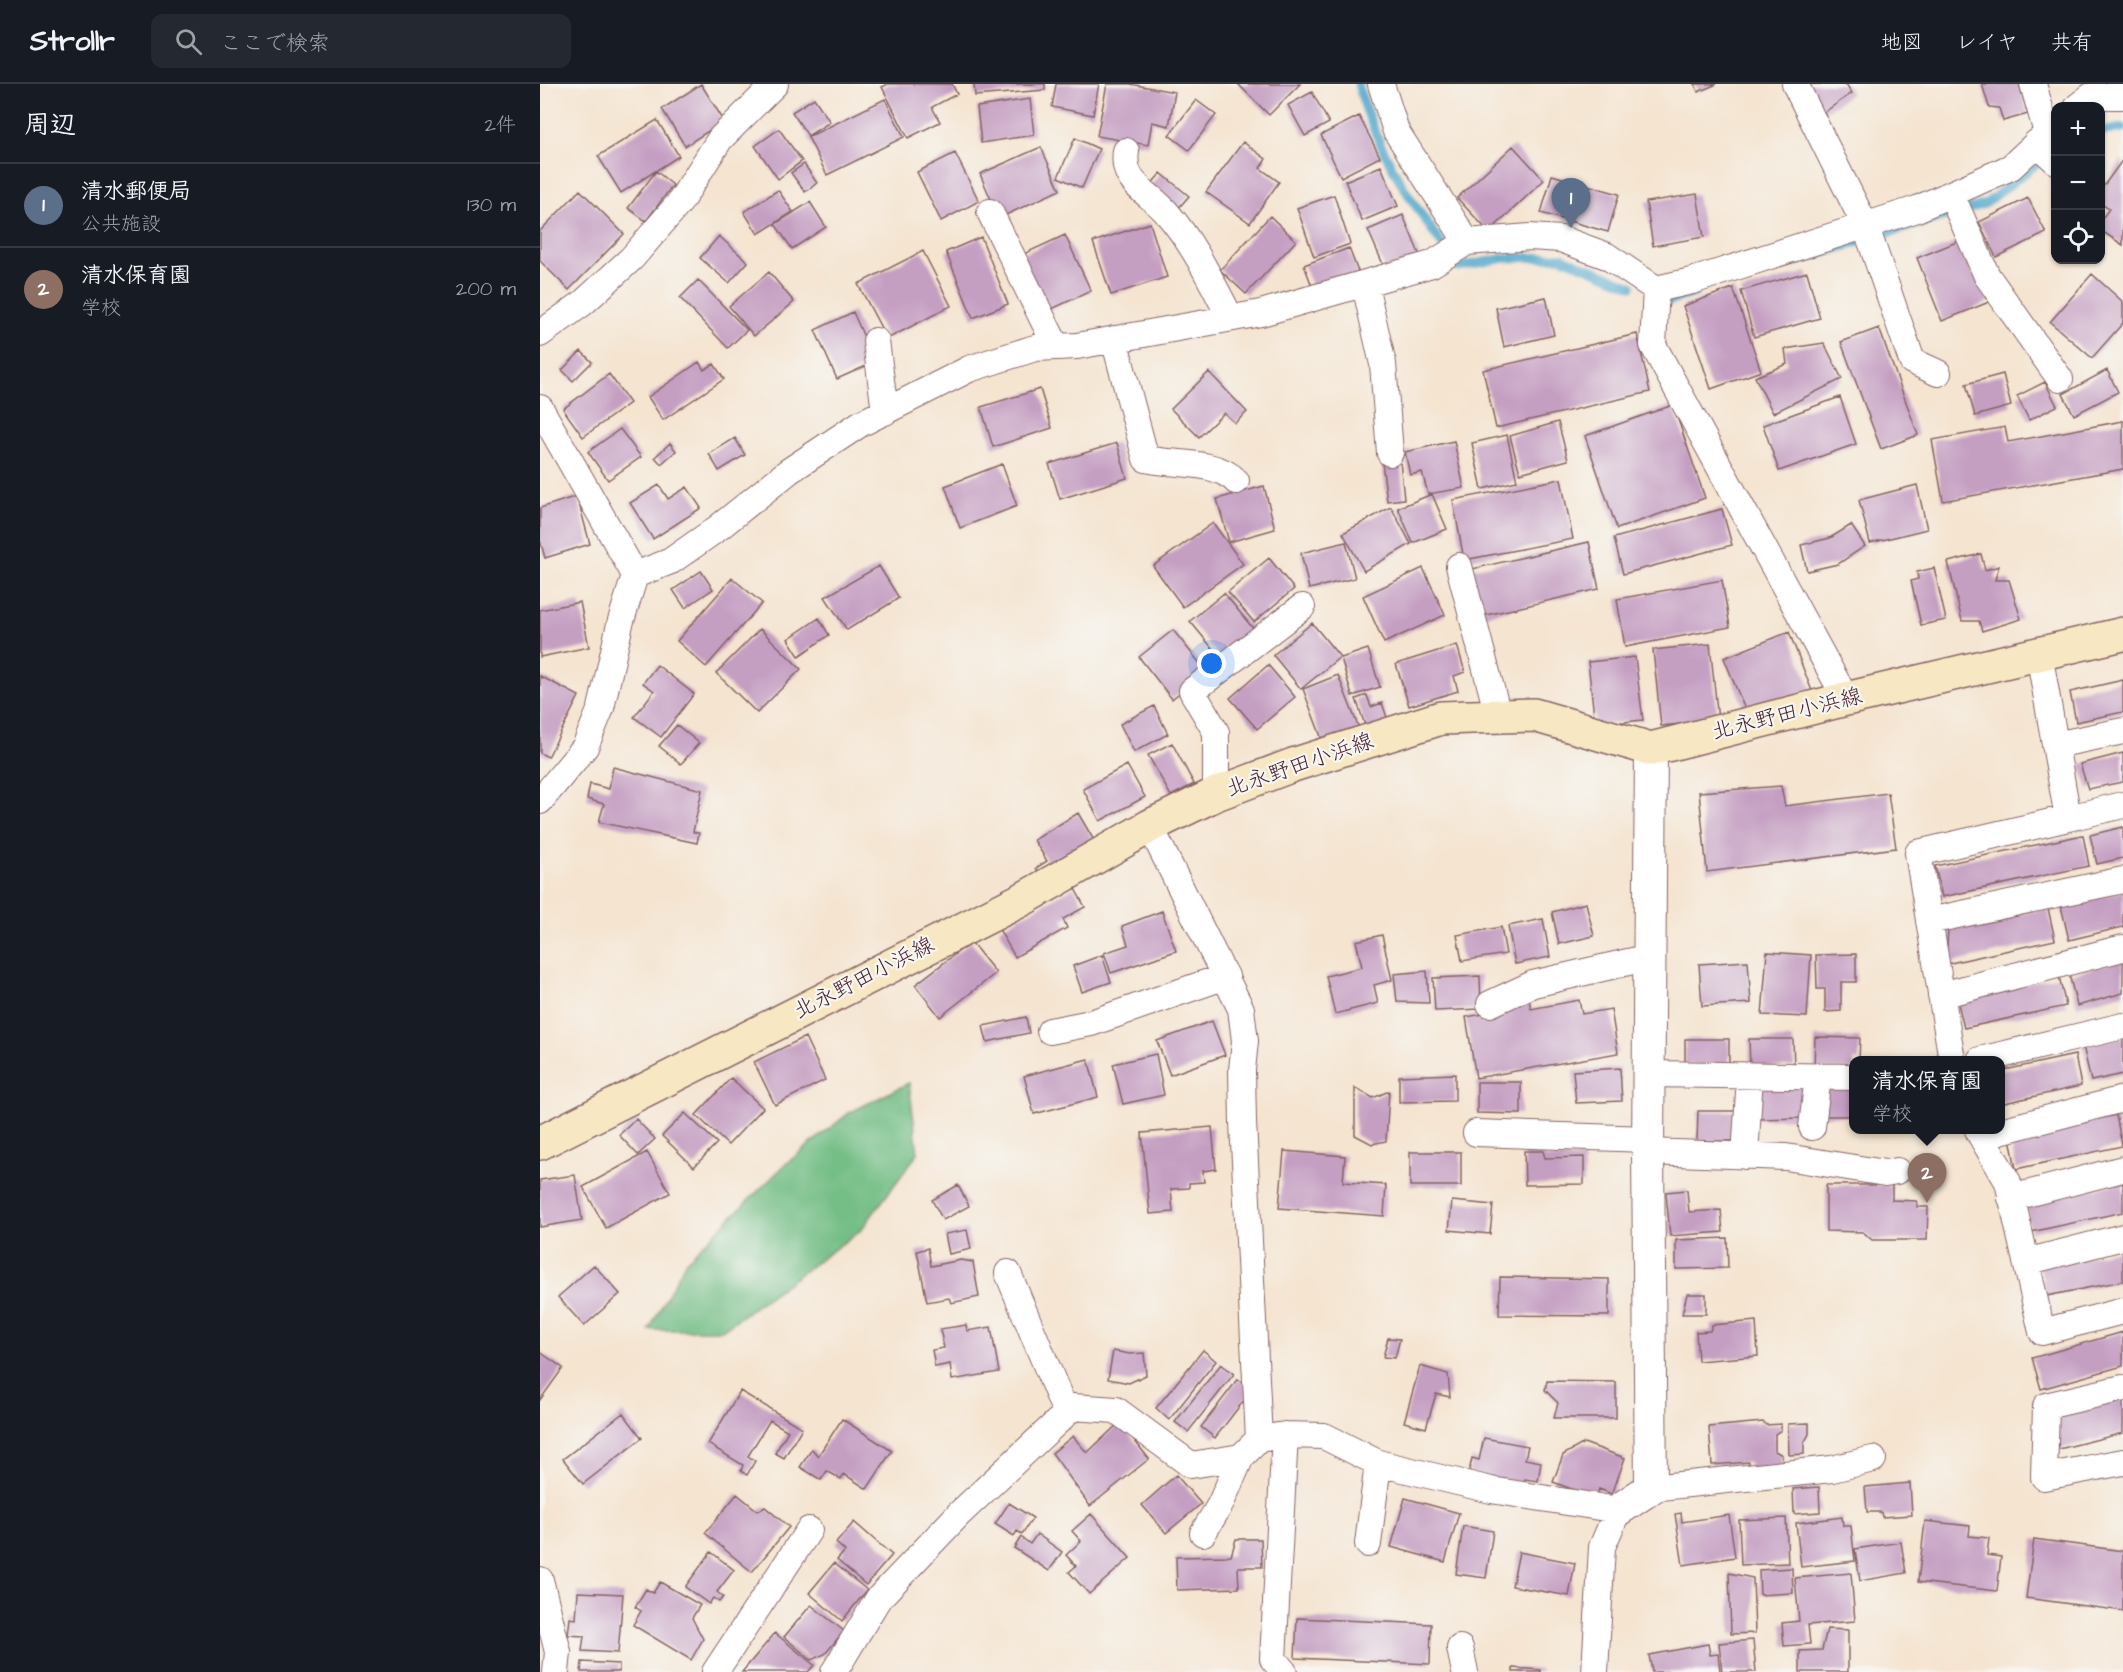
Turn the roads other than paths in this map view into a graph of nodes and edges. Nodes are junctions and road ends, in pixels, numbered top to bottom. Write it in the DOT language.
graph roads {
  1 [pos="775,84"];
  2 [pos="1381,84"];
  3 [pos="1795,84"];
  4 [pos="2033,84"];
  5 [pos="2123,96"];
  6 [pos="2083,102"];
  7 [pos="2046,133"];
  8 [pos="1126,151"];
  9 [pos="2053,156"];
  10 [pos="1951,195"];
  11 [pos="990,212"];
  12 [pos="1866,227"];
  13 [pos="1467,242"];
  14 [pos="1365,285"];
  15 [pos="1656,289"];
  16 [pos="1230,317"];
  17 [pos="540,334"];
  18 [pos="1114,339"];
  19 [pos="876,341"];
  20 [pos="1056,346"];
  21 [pos="1938,373"];
  22 [pos="2060,379"];
  23 [pos="540,408"];
  24 [pos="885,412"];
  25 [pos="1390,453"];
  26 [pos="1236,481"];
  27 [pos="1459,566"];
  28 [pos="635,575"];
  29 [pos="1302,608"];
  30 [pos="2123,634"];
  31 [pos="2039,653"];
  32 [pos="1846,699"];
  33 [pos="1498,715"];
  34 [pos="2123,731"];
  35 [pos="2055,745"];
  36 [pos="1652,749"];
  37 [pos="1216,794"];
  38 [pos="541,798"];
  39 [pos="2123,805"];
  40 [pos="2068,818"];
  41 [pos="1150,826"];
  42 [pos="2123,880"];
  43 [pos="1929,921"];
  44 [pos="2123,948"];
  45 [pos="1650,957"];
  46 [pos="1226,976"];
  47 [pos="1941,994"];
  48 [pos="1490,1004"];
  49 [pos="2123,1026"];
  50 [pos="1050,1031"];
  51 [pos="1951,1056"];
  52 [pos="1997,1056"];
  53 [pos="1649,1074"];
  54 [pos="1750,1076"];
  55 [pos="1818,1076"];
  56 [pos="1849,1077"];
  57 [pos="2123,1099"];
  58 [pos="1812,1127"];
  59 [pos="2005,1127"];
  60 [pos="1476,1133"];
  61 [pos="1981,1134"];
  62 [pos="540,1143"];
  63 [pos="1648,1145"];
  64 [pos="1745,1156"];
  65 [pos="2123,1169"];
  66 [pos="1897,1171"];
  67 [pos="2011,1198"];
  68 [pos="2123,1238"];
  69 [pos="2026,1262"];
  70 [pos="1008,1273"];
  71 [pos="2123,1311"];
  72 [pos="2123,1388"];
  73 [pos="1066,1413"];
  74 [pos="1285,1435"];
  75 [pos="1259,1439"];
  76 [pos="1240,1457"];
  77 [pos="1873,1459"];
  78 [pos="2123,1462"];
  79 [pos="1378,1463"];
  80 [pos="1651,1488"];
  81 [pos="1618,1510"];
  82 [pos="809,1530"];
  83 [pos="1203,1533"];
  84 [pos="1368,1544"];
  85 [pos="540,1580"];
  86 [pos="551,1658"];
  87 [pos="715,1672"];
  88 [pos="834,1672"];
  89 [pos="1284,1672"];
  90 [pos="1595,1672"];
  1 -- 17 [label="street"];
  2 -- 13 [label="street"];
  3 -- 12 [label="street"];
  4 -- 7 [label="street"];
  5 -- 6 [label="street"];
  7 -- 9 [label="street"];
  7 -- 10 [label="street"];
  8 -- 16 [label="street"];
  10 -- 12 [label="street"];
  10 -- 22 [label="street"];
  11 -- 20 [label="street"];
  12 -- 15 [label="street"];
  12 -- 21 [label="street"];
  13 -- 14 [label="street"];
  13 -- 15 [label="street"];
  14 -- 16 [label="street"];
  14 -- 25 [label="street"];
  15 -- 32 [label="street"];
  16 -- 18 [label="street"];
  18 -- 20 [label="street"];
  18 -- 26 [label="street"];
  19 -- 24 [label="street"];
  20 -- 24 [label="street"];
  23 -- 28 [label="street"];
  24 -- 28 [label="street"];
  27 -- 33 [label="street"];
  28 -- 38 [label="street"];
  29 -- 37 [label="street"];
  30 -- 31 [label="main road, 北永野田小浜線"];
  31 -- 32 [label="main road, 北永野田小浜線"];
  31 -- 35 [label="street"];
  32 -- 36 [label="main road, 北永野田小浜線"];
  33 -- 36 [label="main road, 北永野田小浜線"];
  33 -- 37 [label="main road, 北永野田小浜線"];
  34 -- 35 [label="street"];
  35 -- 40 [label="street"];
  36 -- 45 [label="street"];
  37 -- 41 [label="main road, 北永野田小浜線"];
  39 -- 40 [label="street"];
  40 -- 43 [label="street"];
  41 -- 46 [label="street"];
  41 -- 62 [label="main road, 北永野田小浜線"];
  42 -- 43 [label="street"];
  43 -- 47 [label="street"];
  44 -- 47 [label="street"];
  45 -- 48 [label="street"];
  45 -- 53 [label="street"];
  46 -- 50 [label="street"];
  46 -- 75 [label="street"];
  47 -- 51 [label="street"];
  49 -- 52 [label="street"];
  53 -- 54 [label="street"];
  53 -- 63 [label="street"];
  54 -- 55 [label="street"];
  54 -- 64 [label="street"];
  55 -- 56 [label="street"];
  55 -- 58 [label="street"];
  57 -- 59 [label="street"];
  60 -- 63 [label="street"];
  61 -- 67 [label="street"];
  63 -- 64 [label="street"];
  63 -- 80 [label="street"];
  64 -- 66 [label="street"];
  65 -- 67 [label="street"];
  67 -- 69 [label="street"];
  68 -- 69 [label="street"];
  69 -- 71 [label="street"];
  70 -- 73 [label="street"];
  72 -- 78 [label="street"];
  73 -- 76 [label="street"];
  73 -- 88 [label="street"];
  74 -- 75 [label="street"];
  74 -- 79 [label="street"];
  74 -- 89 [label="street"];
  75 -- 76 [label="street"];
  76 -- 83 [label="street"];
  77 -- 80 [label="street"];
  79 -- 81 [label="street"];
  79 -- 84 [label="street"];
  80 -- 81 [label="street"];
  81 -- 90 [label="street"];
  82 -- 87 [label="street"];
  85 -- 86 [label="street"];
}
